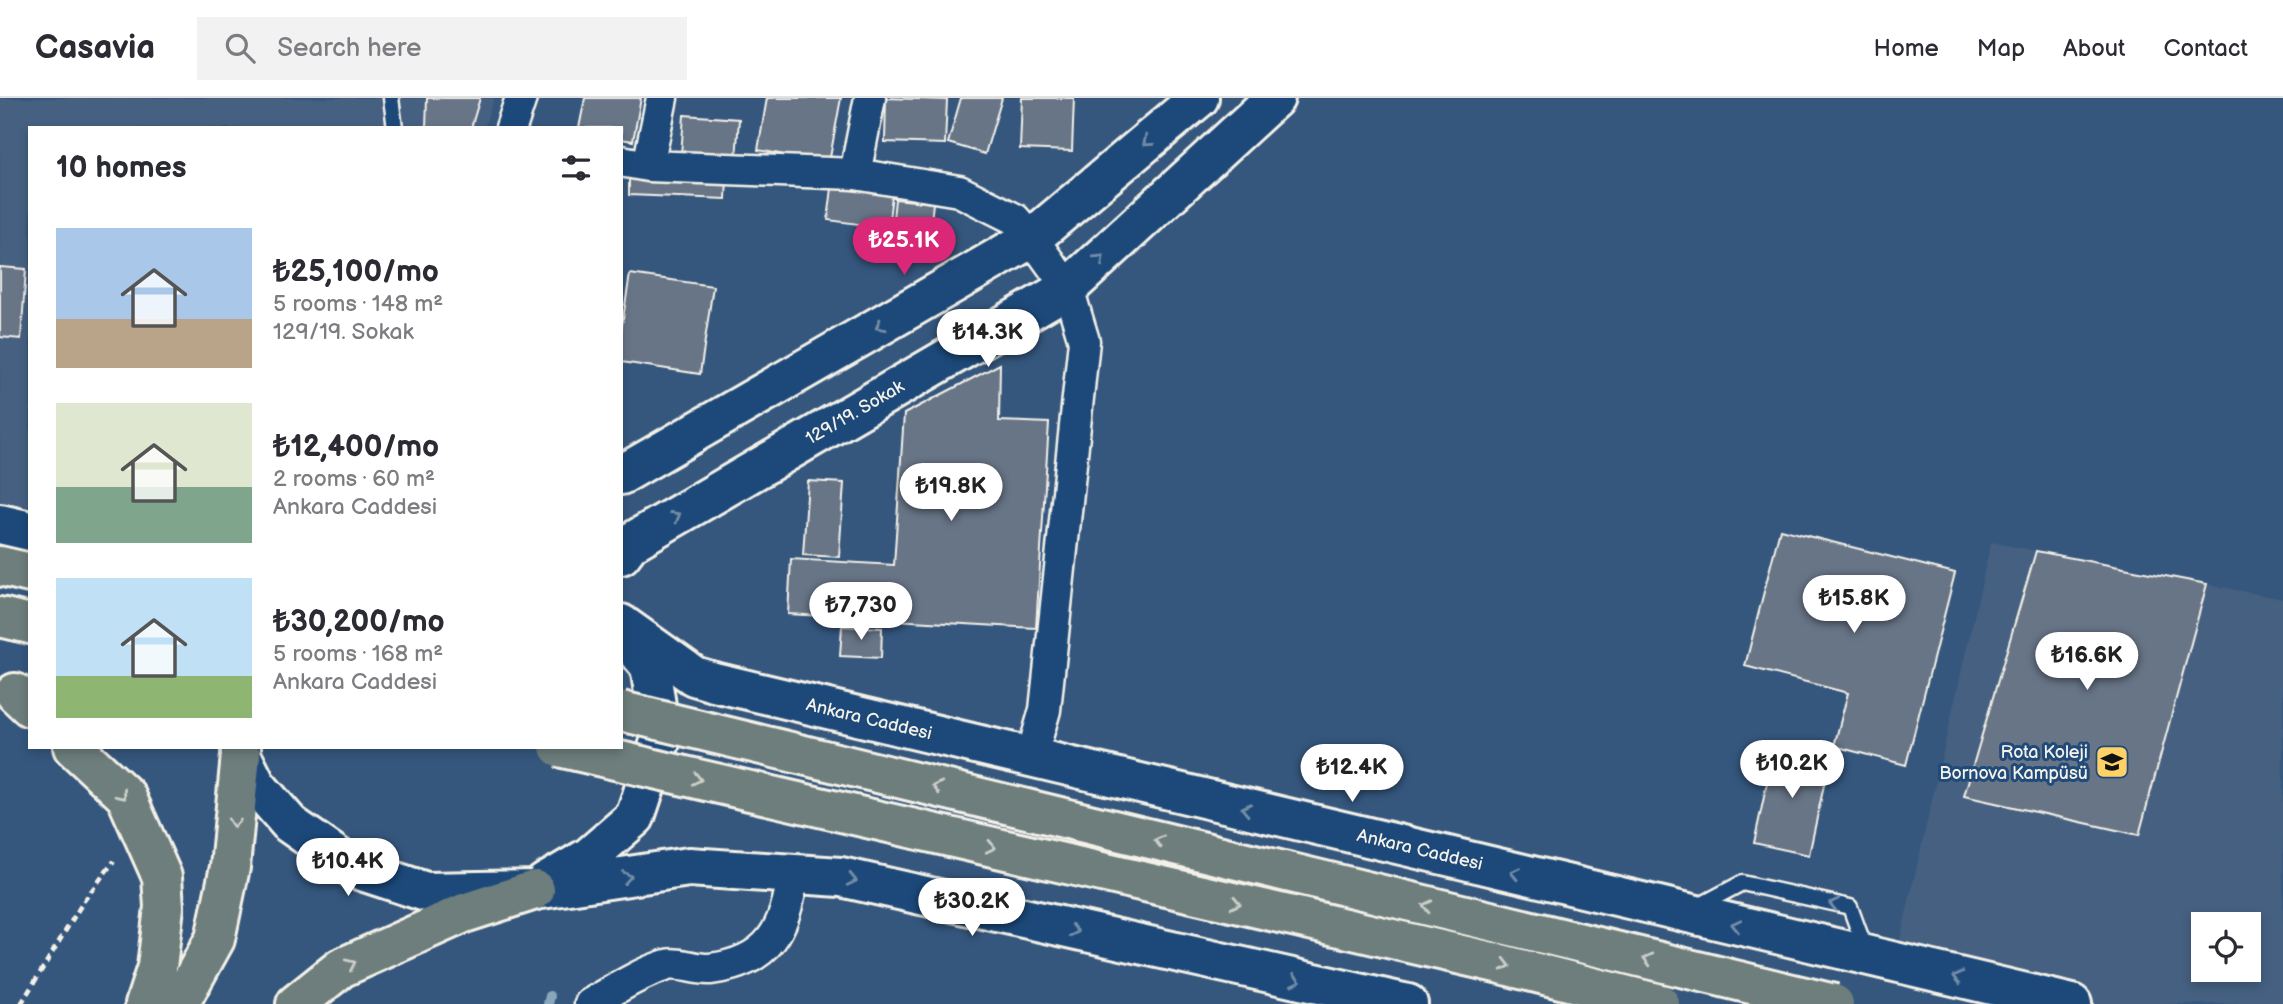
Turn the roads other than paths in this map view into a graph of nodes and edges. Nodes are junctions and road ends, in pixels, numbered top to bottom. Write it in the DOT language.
graph roads {
  1 [pos="391,98"];
  2 [pos="521,98"];
  3 [pos="662,98"];
  4 [pos="870,98"];
  5 [pos="1199,98"];
  6 [pos="1275,98"];
  7 [pos="395,126"];
  8 [pos="512,126"];
  9 [pos="634,163"];
  10 [pos="855,174"];
  11 [pos="1032,238"];
  12 [pos="1068,288"];
  13 [pos="623,474"];
  14 [pos="0,524"];
  15 [pos="28,531"];
  16 [pos="623,552"];
  17 [pos="0,566"];
  18 [pos="28,573"];
  19 [pos="0,617"];
  20 [pos="28,624"];
  21 [pos="623,625"];
  22 [pos="623,633"];
  23 [pos="623,711"];
  24 [pos="75,749"];
  25 [pos="568,749"];
  26 [pos="232,750"];
  27 [pos="1031,758"];
  28 [pos="793,874"];
  29 [pos="535,890"];
  30 [pos="145,1004"];
  31 [pos="179,1004"];
  32 [pos="296,1004"];
  33 [pos="590,1004"];
  34 [pos="1408,1004"];
  35 [pos="1660,1004"];
  36 [pos="1834,1004"];
  37 [pos="2072,1004"];
  1 -- 7 [label="lane"];
  2 -- 8 [label="street"];
  3 -- 9 [label="street"];
  4 -- 10 [label="street"];
  5 -- 11 [label="main road, one-way"];
  12 -- 6 [label="main road, 129/19. Sokak, one-way"];
  9 -- 10 [label="street"];
  10 -- 11 [label="street"];
  11 -- 12 [label="street"];
  11 -- 13 [label="main road, one-way"];
  16 -- 12 [label="main road, 129/19. Sokak, one-way"];
  12 -- 27 [label="street"];
  14 -- 15 [label="main road"];
  17 -- 18 [label="highway"];
  19 -- 20 [label="highway"];
  21 -- 27 [label="main road, Ankara Caddesi"];
  22 -- 29 [label="main road"];
  36 -- 23 [label="highway, one-way, bridge"];
  24 -- 30 [label="highway, one-way"];
  25 -- 35 [label="highway, one-way, bridge"];
  26 -- 29 [label="main road"];
  26 -- 31 [label="highway, one-way"];
  37 -- 27 [label="main road, Ankara Caddesi, one-way"];
  29 -- 28 [label="main road, one-way"];
  28 -- 33 [label="street"];
  28 -- 34 [label="main road, one-way"];
  32 -- 29 [label="highway, one-way"];
}
